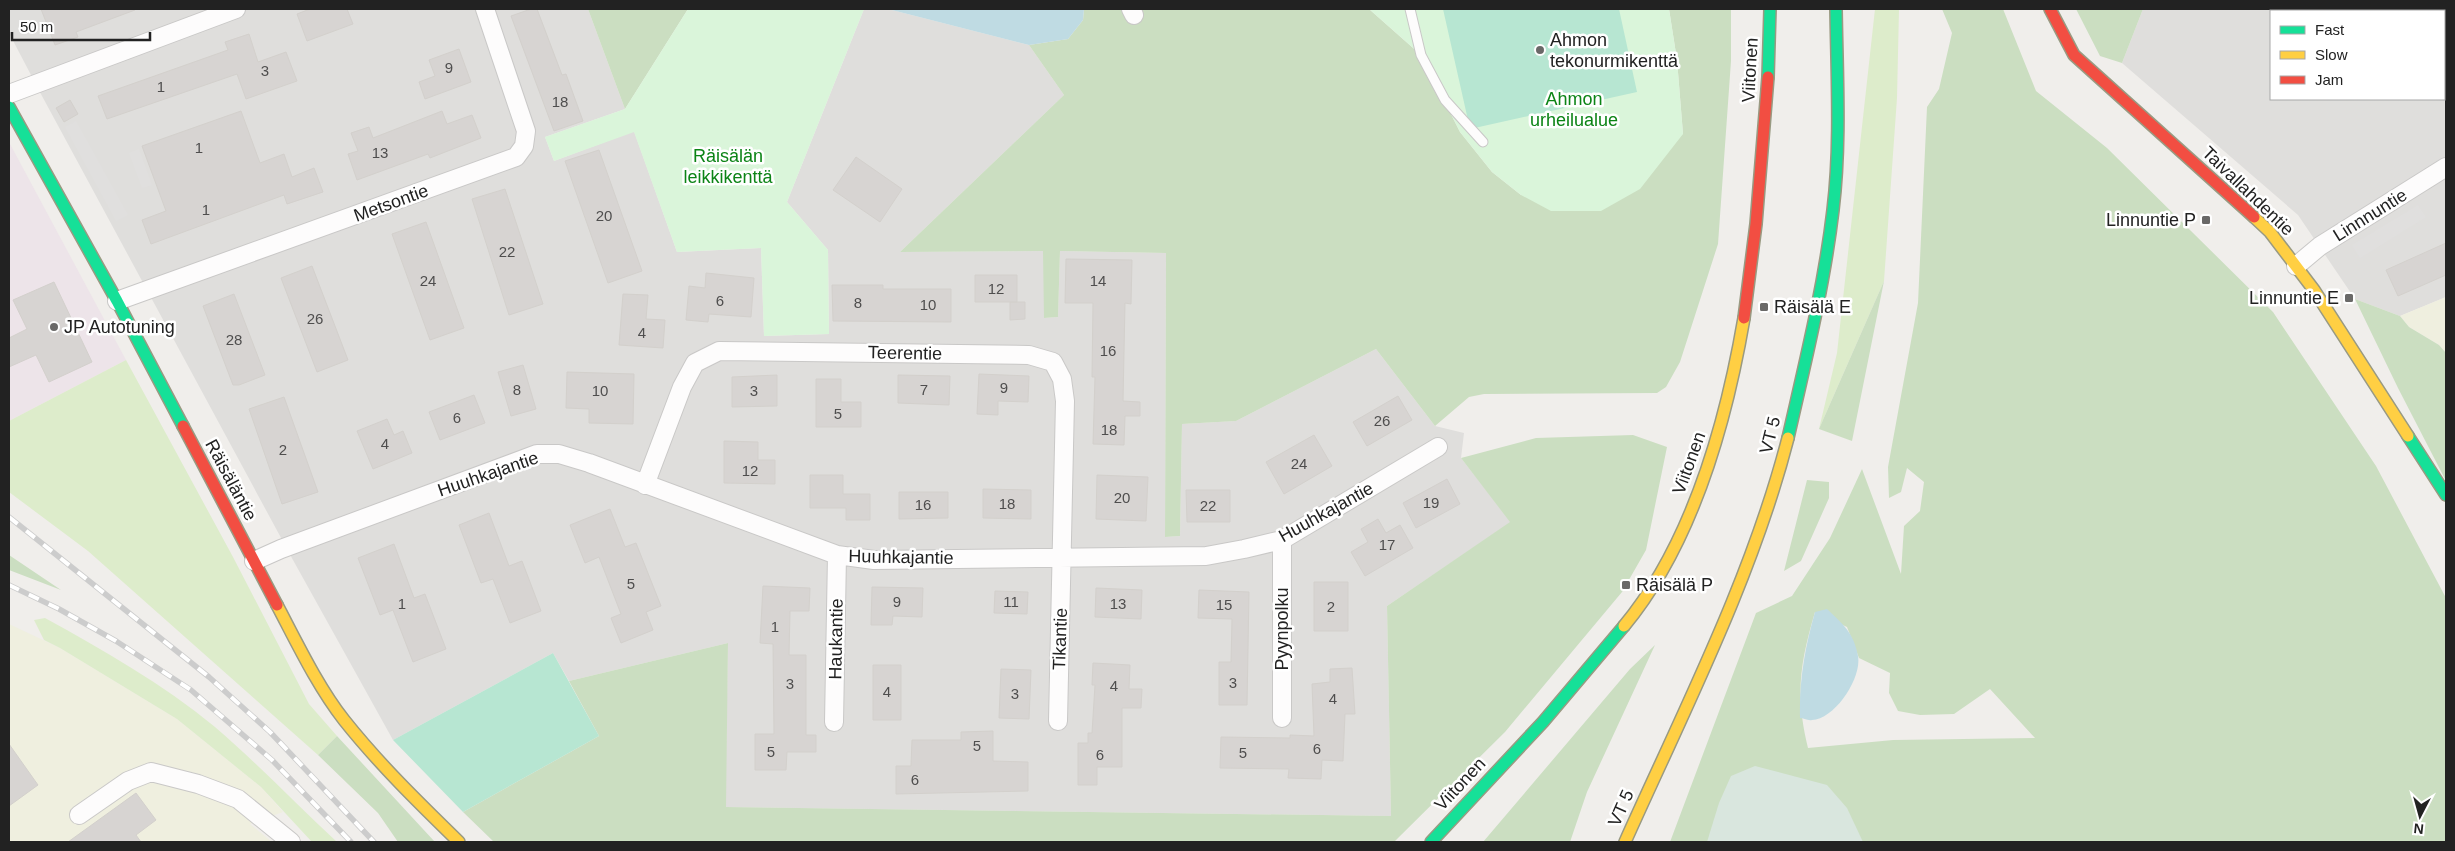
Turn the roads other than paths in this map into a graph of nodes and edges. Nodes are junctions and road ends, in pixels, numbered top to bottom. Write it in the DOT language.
graph roads {
  1 [pos="236,9"];
  2 [pos="485,9"];
  3 [pos="1410,9"];
  4 [pos="1770,9"];
  5 [pos="1836,9"];
  6 [pos="2050,9"];
  7 [pos="9,94"];
  8 [pos="9,108"];
  9 [pos="1483,142"];
  10 [pos="2446,167"];
  11 [pos="2296,266"];
  12 [pos="117,302"];
  13 [pos="1438,447"];
  14 [pos="645,485"];
  15 [pos="2446,495"];
  16 [pos="1282,540"];
  17 [pos="837,555"];
  18 [pos="1063,556"];
  19 [pos="254,561"];
  20 [pos="1282,718"];
  21 [pos="1058,721"];
  22 [pos="834,722"];
  23 [pos="79,815"];
  24 [pos="291,842"];
  25 [pos="459,842"];
  26 [pos="1431,842"];
  27 [pos="1625,842"];
  1 -- 7 [label="street"];
  2 -- 12 [label="street, Metsontie"];
  3 -- 9 [label="lane"];
  4 -- 26 [label="main road, Viitonen"];
  5 -- 27 [label="main road, VT 5"];
  6 -- 11 [label="main road, Taivallahdentie"];
  8 -- 12 [label="main road, Räisäläntie"];
  10 -- 11 [label="street, Linnnuntie"];
  11 -- 15 [label="main road, Taivallahdentie"];
  12 -- 19 [label="main road, Räisäläntie"];
  13 -- 16 [label="street, Huuhkajantie"];
  14 -- 17 [label="street, Huuhkajantie"];
  14 -- 18 [label="street, Teerentie"];
  14 -- 19 [label="street, Huuhkajantie"];
  16 -- 18 [label="street, Huuhkajantie"];
  16 -- 20 [label="street, Pyynpolku"];
  17 -- 18 [label="street, Huuhkajantie"];
  17 -- 22 [label="street, Haukantie"];
  18 -- 21 [label="street, Tikantie"];
  19 -- 25 [label="main road, Räisäläntie"];
  23 -- 24 [label="street"];
}
